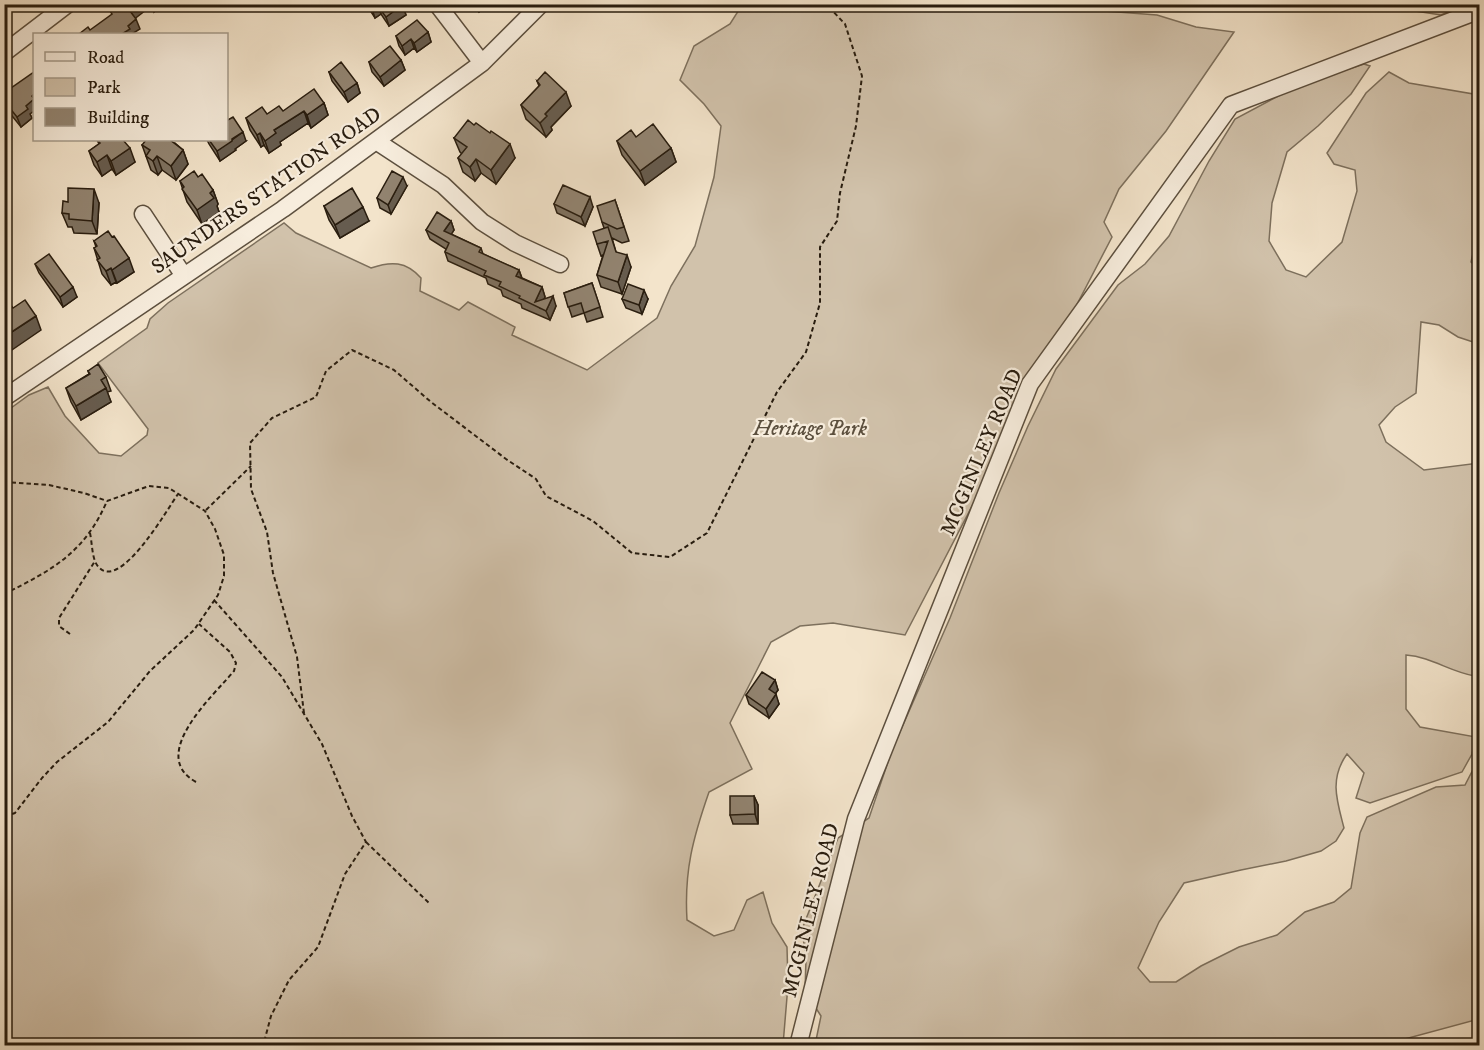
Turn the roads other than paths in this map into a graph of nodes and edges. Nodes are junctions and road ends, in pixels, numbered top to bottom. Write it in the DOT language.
graph roads {
  1 [pos="68,4"];
  2 [pos="437,4"];
  3 [pos="542,4"];
  4 [pos="1479,10"];
  5 [pos="4,53"];
  6 [pos="482,63"];
  7 [pos="376,141"];
  8 [pos="143,214"];
  9 [pos="560,264"];
  10 [pos="184,276"];
  11 [pos="4,398"];
  12 [pos="798,1046"];
  1 -- 5 [label="street"];
  2 -- 6 [label="street"];
  3 -- 6 [label="street, SAUNDERS STATION ROAD"];
  4 -- 12 [label="street, MCGINLEY ROAD"];
  6 -- 7 [label="street, SAUNDERS STATION ROAD"];
  7 -- 9 [label="street"];
  7 -- 10 [label="street, SAUNDERS STATION ROAD"];
  8 -- 10 [label="street"];
  10 -- 11 [label="street, SAUNDERS STATION ROAD"];
}
